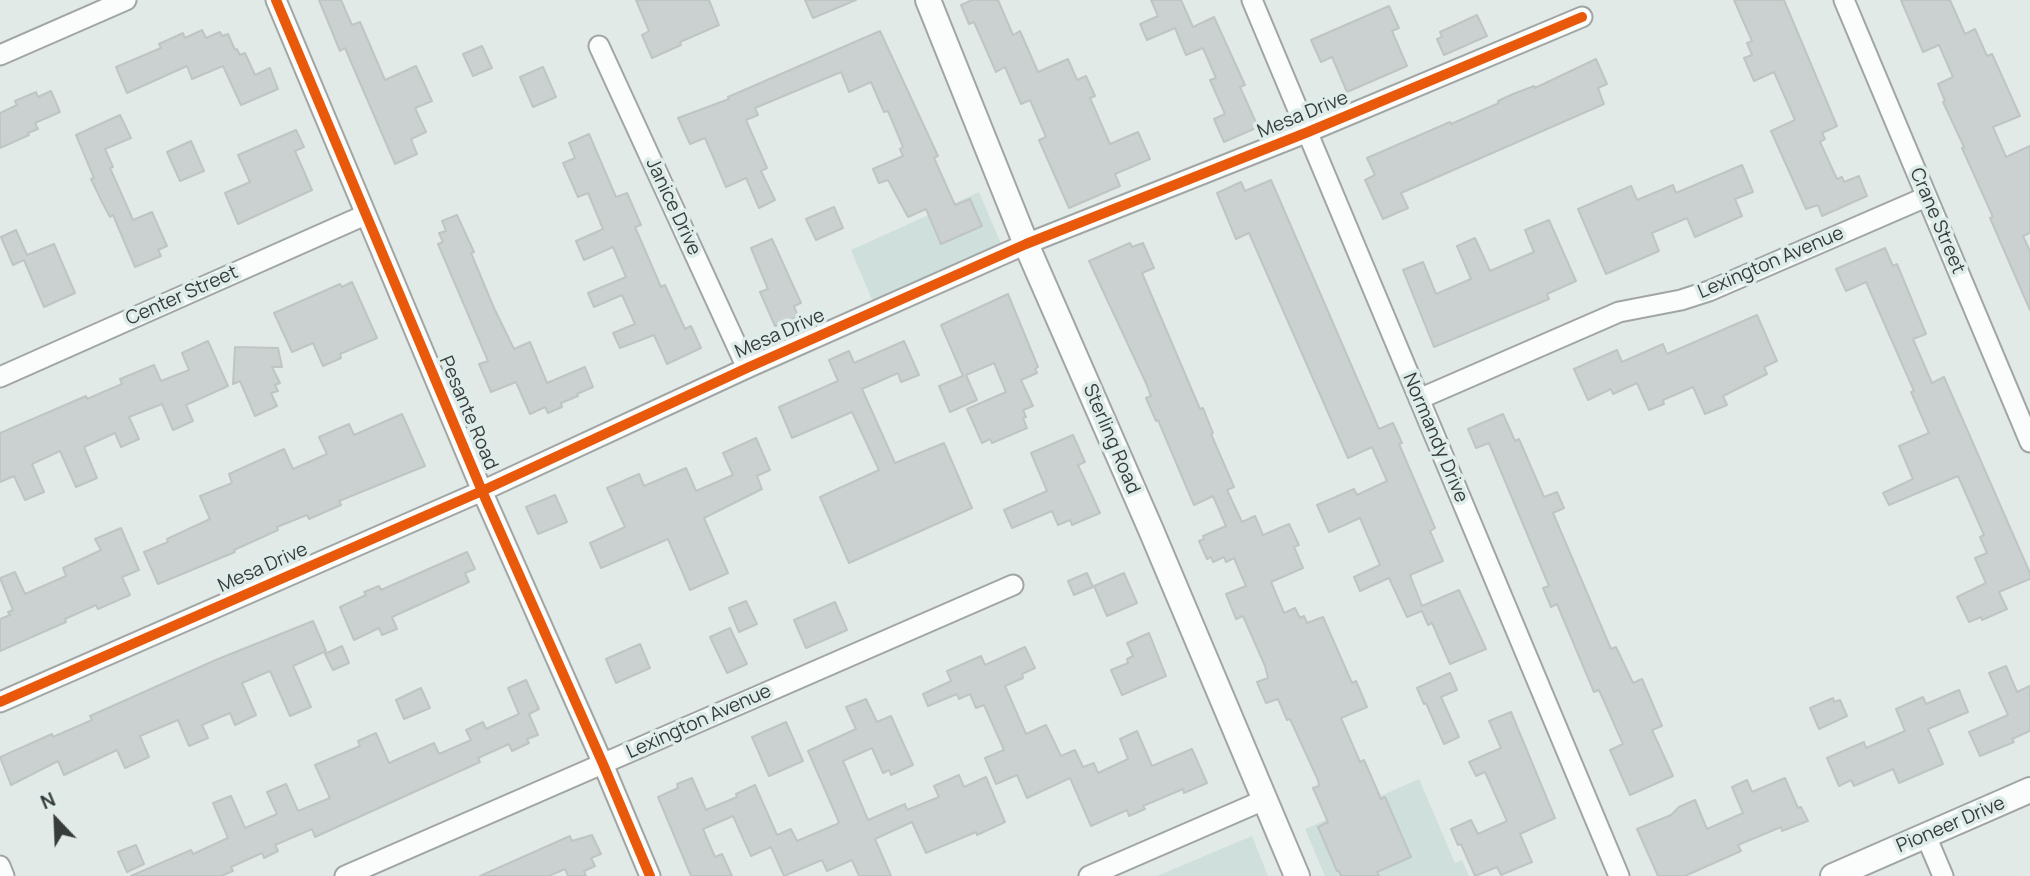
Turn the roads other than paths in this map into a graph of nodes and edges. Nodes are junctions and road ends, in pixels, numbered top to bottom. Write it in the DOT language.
graph roads {
  1 [pos="126,0"];
  2 [pos="276,0"];
  3 [pos="928,0"];
  4 [pos="1252,0"];
  5 [pos="1844,0"];
  6 [pos="1582,17"];
  7 [pos="599,46"];
  8 [pos="0,55"];
  9 [pos="1308,132"];
  10 [pos="1926,197"];
  11 [pos="365,215"];
  12 [pos="1026,244"];
  13 [pos="747,368"];
  14 [pos="0,377"];
  15 [pos="1419,399"];
  16 [pos="2030,442"];
  17 [pos="482,491"];
  18 [pos="1013,585"];
  19 [pos="0,702"];
  20 [pos="603,764"];
  21 [pos="2030,790"];
  22 [pos="1264,800"];
  23 [pos="1926,836"];
  24 [pos="0,866"];
  25 [pos="4,876"];
  26 [pos="345,876"];
  27 [pos="650,876"];
  28 [pos="1089,876"];
  29 [pos="1297,876"];
  30 [pos="1619,876"];
  31 [pos="1833,876"];
  32 [pos="1943,876"];
  1 -- 8 [label="street"];
  2 -- 11 [label="street, Pesante Road"];
  3 -- 12 [label="street, Sterling Road"];
  4 -- 9 [label="street, Normandy Drive"];
  5 -- 10 [label="street, Crane Street"];
  6 -- 9 [label="street, Mesa Drive"];
  7 -- 13 [label="street, Janice Drive"];
  9 -- 12 [label="street, Mesa Drive"];
  9 -- 15 [label="street, Normandy Drive"];
  10 -- 15 [label="street, Lexington Avenue"];
  10 -- 16 [label="street, Crane Street"];
  11 -- 14 [label="street, Center Street"];
  11 -- 17 [label="street, Pesante Road"];
  12 -- 13 [label="street, Mesa Drive"];
  12 -- 22 [label="street, Sterling Road"];
  13 -- 17 [label="street, Mesa Drive"];
  15 -- 30 [label="street, Normandy Drive"];
  17 -- 19 [label="street, Mesa Drive"];
  17 -- 20 [label="street, Pesante Road"];
  18 -- 20 [label="street, Lexington Avenue"];
  20 -- 26 [label="street, Lexington Avenue"];
  20 -- 27 [label="street, Pesante Road"];
  21 -- 23 [label="street, Pioneer Drive"];
  22 -- 28 [label="street"];
  22 -- 29 [label="street, Sterling Road"];
  23 -- 31 [label="street, Pioneer Drive"];
  23 -- 32 [label="street"];
  24 -- 25 [label="street"];
}
